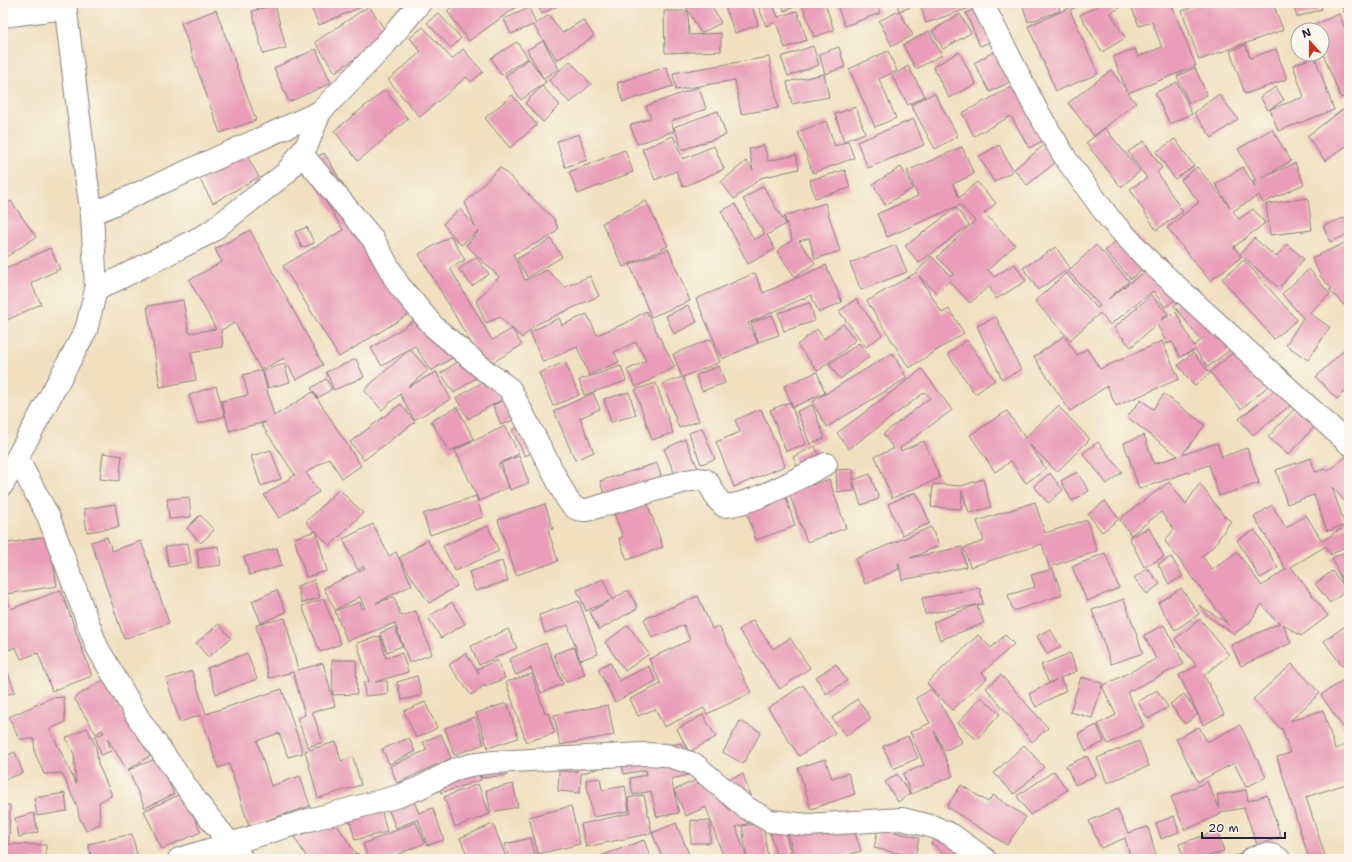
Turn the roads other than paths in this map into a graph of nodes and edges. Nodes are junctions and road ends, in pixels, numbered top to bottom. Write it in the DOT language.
graph roads {
  1 [pos="420,3"];
  2 [pos="982,3"];
  3 [pos="65,6"];
  4 [pos="3,16"];
  5 [pos="320,112"];
  6 [pos="301,153"];
  7 [pos="92,214"];
  8 [pos="96,290"];
  9 [pos="1349,444"];
  10 [pos="17,458"];
  11 [pos="826,464"];
  12 [pos="3,484"];
  13 [pos="236,851"];
  14 [pos="179,859"];
  15 [pos="985,859"];
  16 [pos="1251,859"];
  17 [pos="1279,859"];
  1 -- 5 [label="street"];
  2 -- 9 [label="street"];
  3 -- 4 [label="street"];
  3 -- 7 [label="street"];
  5 -- 6 [label="street"];
  5 -- 7 [label="street"];
  6 -- 8 [label="street"];
  6 -- 11 [label="street"];
  7 -- 8 [label="street"];
  8 -- 10 [label="street"];
  10 -- 12 [label="street"];
  10 -- 13 [label="street"];
  13 -- 14 [label="street"];
  13 -- 15 [label="street"];
  16 -- 17 [label="street"];
}
